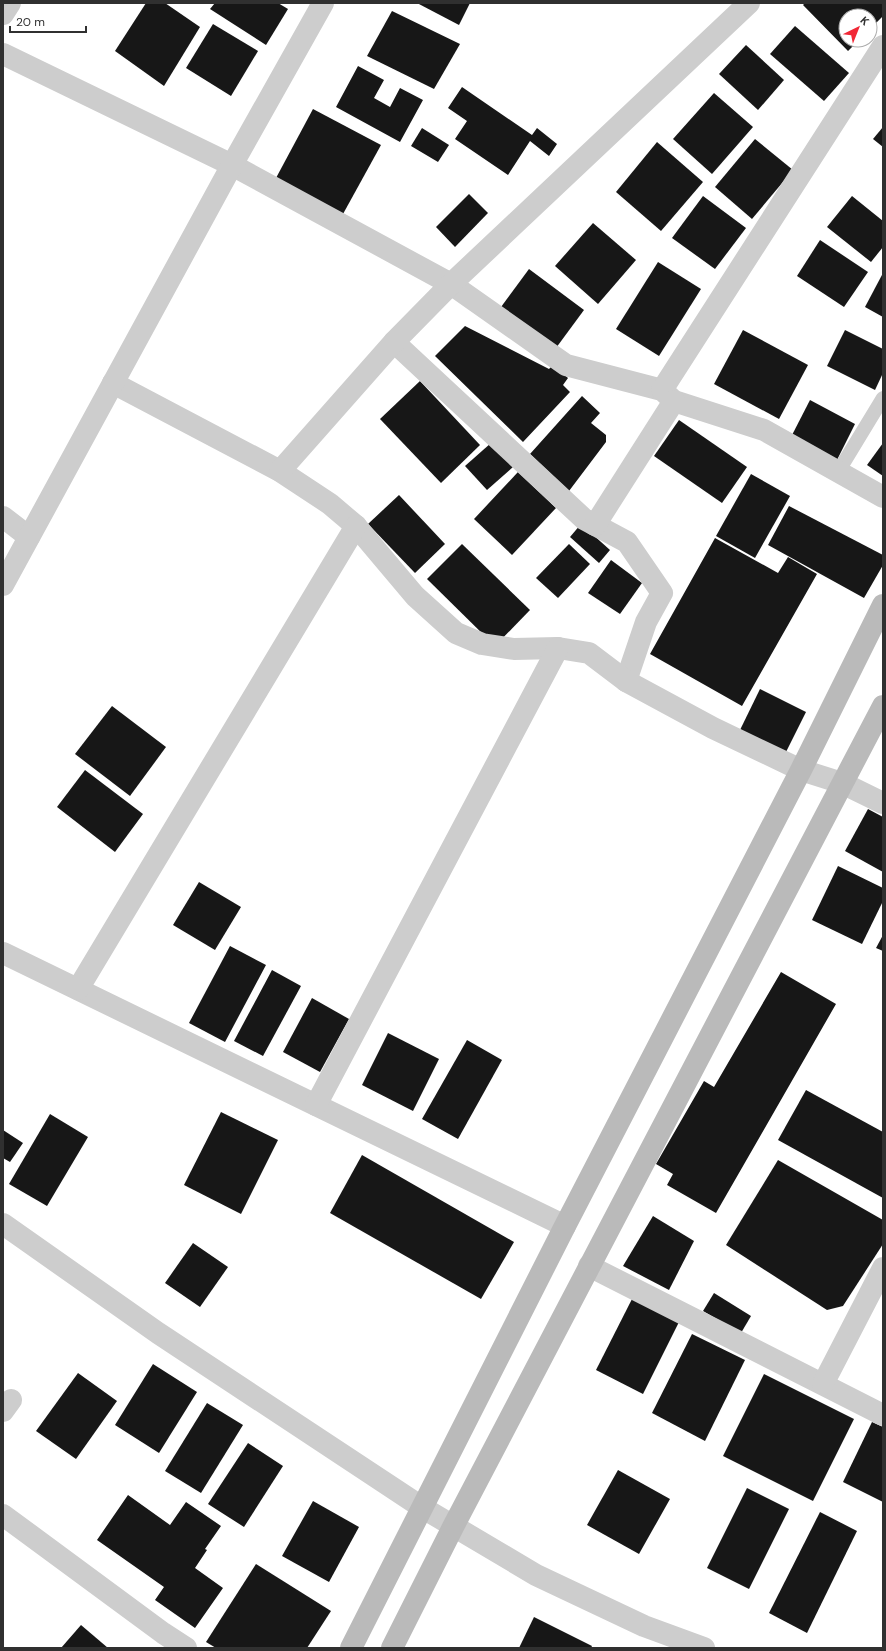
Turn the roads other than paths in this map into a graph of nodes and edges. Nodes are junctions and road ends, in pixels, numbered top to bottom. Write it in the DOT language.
graph roads {
  1 [pos="10,3"];
  2 [pos="323,3"];
  3 [pos="749,3"];
  4 [pos="3,14"];
  5 [pos="883,46"];
  6 [pos="3,54"];
  7 [pos="232,165"];
  8 [pos="451,284"];
  9 [pos="394,342"];
  10 [pos="113,383"];
  11 [pos="668,395"];
  12 [pos="883,398"];
  13 [pos="280,471"];
  14 [pos="838,472"];
  15 [pos="883,497"];
  16 [pos="3,517"];
  17 [pos="595,525"];
  18 [pos="356,526"];
  19 [pos="29,537"];
  20 [pos="3,585"];
  21 [pos="883,605"];
  22 [pos="558,648"];
  23 [pos="626,681"];
  24 [pos="883,706"];
  25 [pos="801,770"];
  26 [pos="842,783"];
  27 [pos="883,803"];
  28 [pos="3,953"];
  29 [pos="78,989"];
  30 [pos="316,1105"];
  31 [pos="3,1224"];
  32 [pos="566,1226"];
  33 [pos="590,1266"];
  34 [pos="883,1268"];
  35 [pos="823,1384"];
  36 [pos="883,1415"];
  37 [pos="423,1508"];
  38 [pos="3,1515"];
  39 [pos="453,1527"];
  40 [pos="186,1648"];
  41 [pos="351,1648"];
  42 [pos="392,1648"];
  43 [pos="704,1648"];
  1 -- 4 [label="street"];
  2 -- 7 [label="street"];
  3 -- 8 [label="street"];
  5 -- 11 [label="street"];
  6 -- 7 [label="street"];
  7 -- 8 [label="street"];
  7 -- 10 [label="street"];
  8 -- 9 [label="street"];
  8 -- 11 [label="street"];
  9 -- 13 [label="street"];
  9 -- 17 [label="street"];
  10 -- 13 [label="street"];
  10 -- 19 [label="street"];
  11 -- 14 [label="street"];
  11 -- 17 [label="street"];
  12 -- 14 [label="lane"];
  13 -- 18 [label="street"];
  14 -- 15 [label="street"];
  16 -- 19 [label="street"];
  17 -- 23 [label="street"];
  18 -- 22 [label="street"];
  18 -- 29 [label="street"];
  19 -- 20 [label="street"];
  21 -- 25 [label="main road"];
  22 -- 23 [label="street"];
  22 -- 30 [label="street"];
  23 -- 25 [label="street"];
  24 -- 26 [label="main road"];
  25 -- 26 [label="street"];
  25 -- 32 [label="main road"];
  26 -- 27 [label="street"];
  26 -- 33 [label="main road"];
  28 -- 29 [label="street"];
  29 -- 30 [label="street"];
  30 -- 32 [label="street"];
  31 -- 37 [label="street"];
  32 -- 37 [label="main road"];
  33 -- 35 [label="street"];
  33 -- 39 [label="main road"];
  34 -- 35 [label="street"];
  35 -- 36 [label="street"];
  37 -- 39 [label="street"];
  37 -- 41 [label="main road"];
  38 -- 40 [label="street"];
  39 -- 42 [label="main road"];
  39 -- 43 [label="street"];
}
